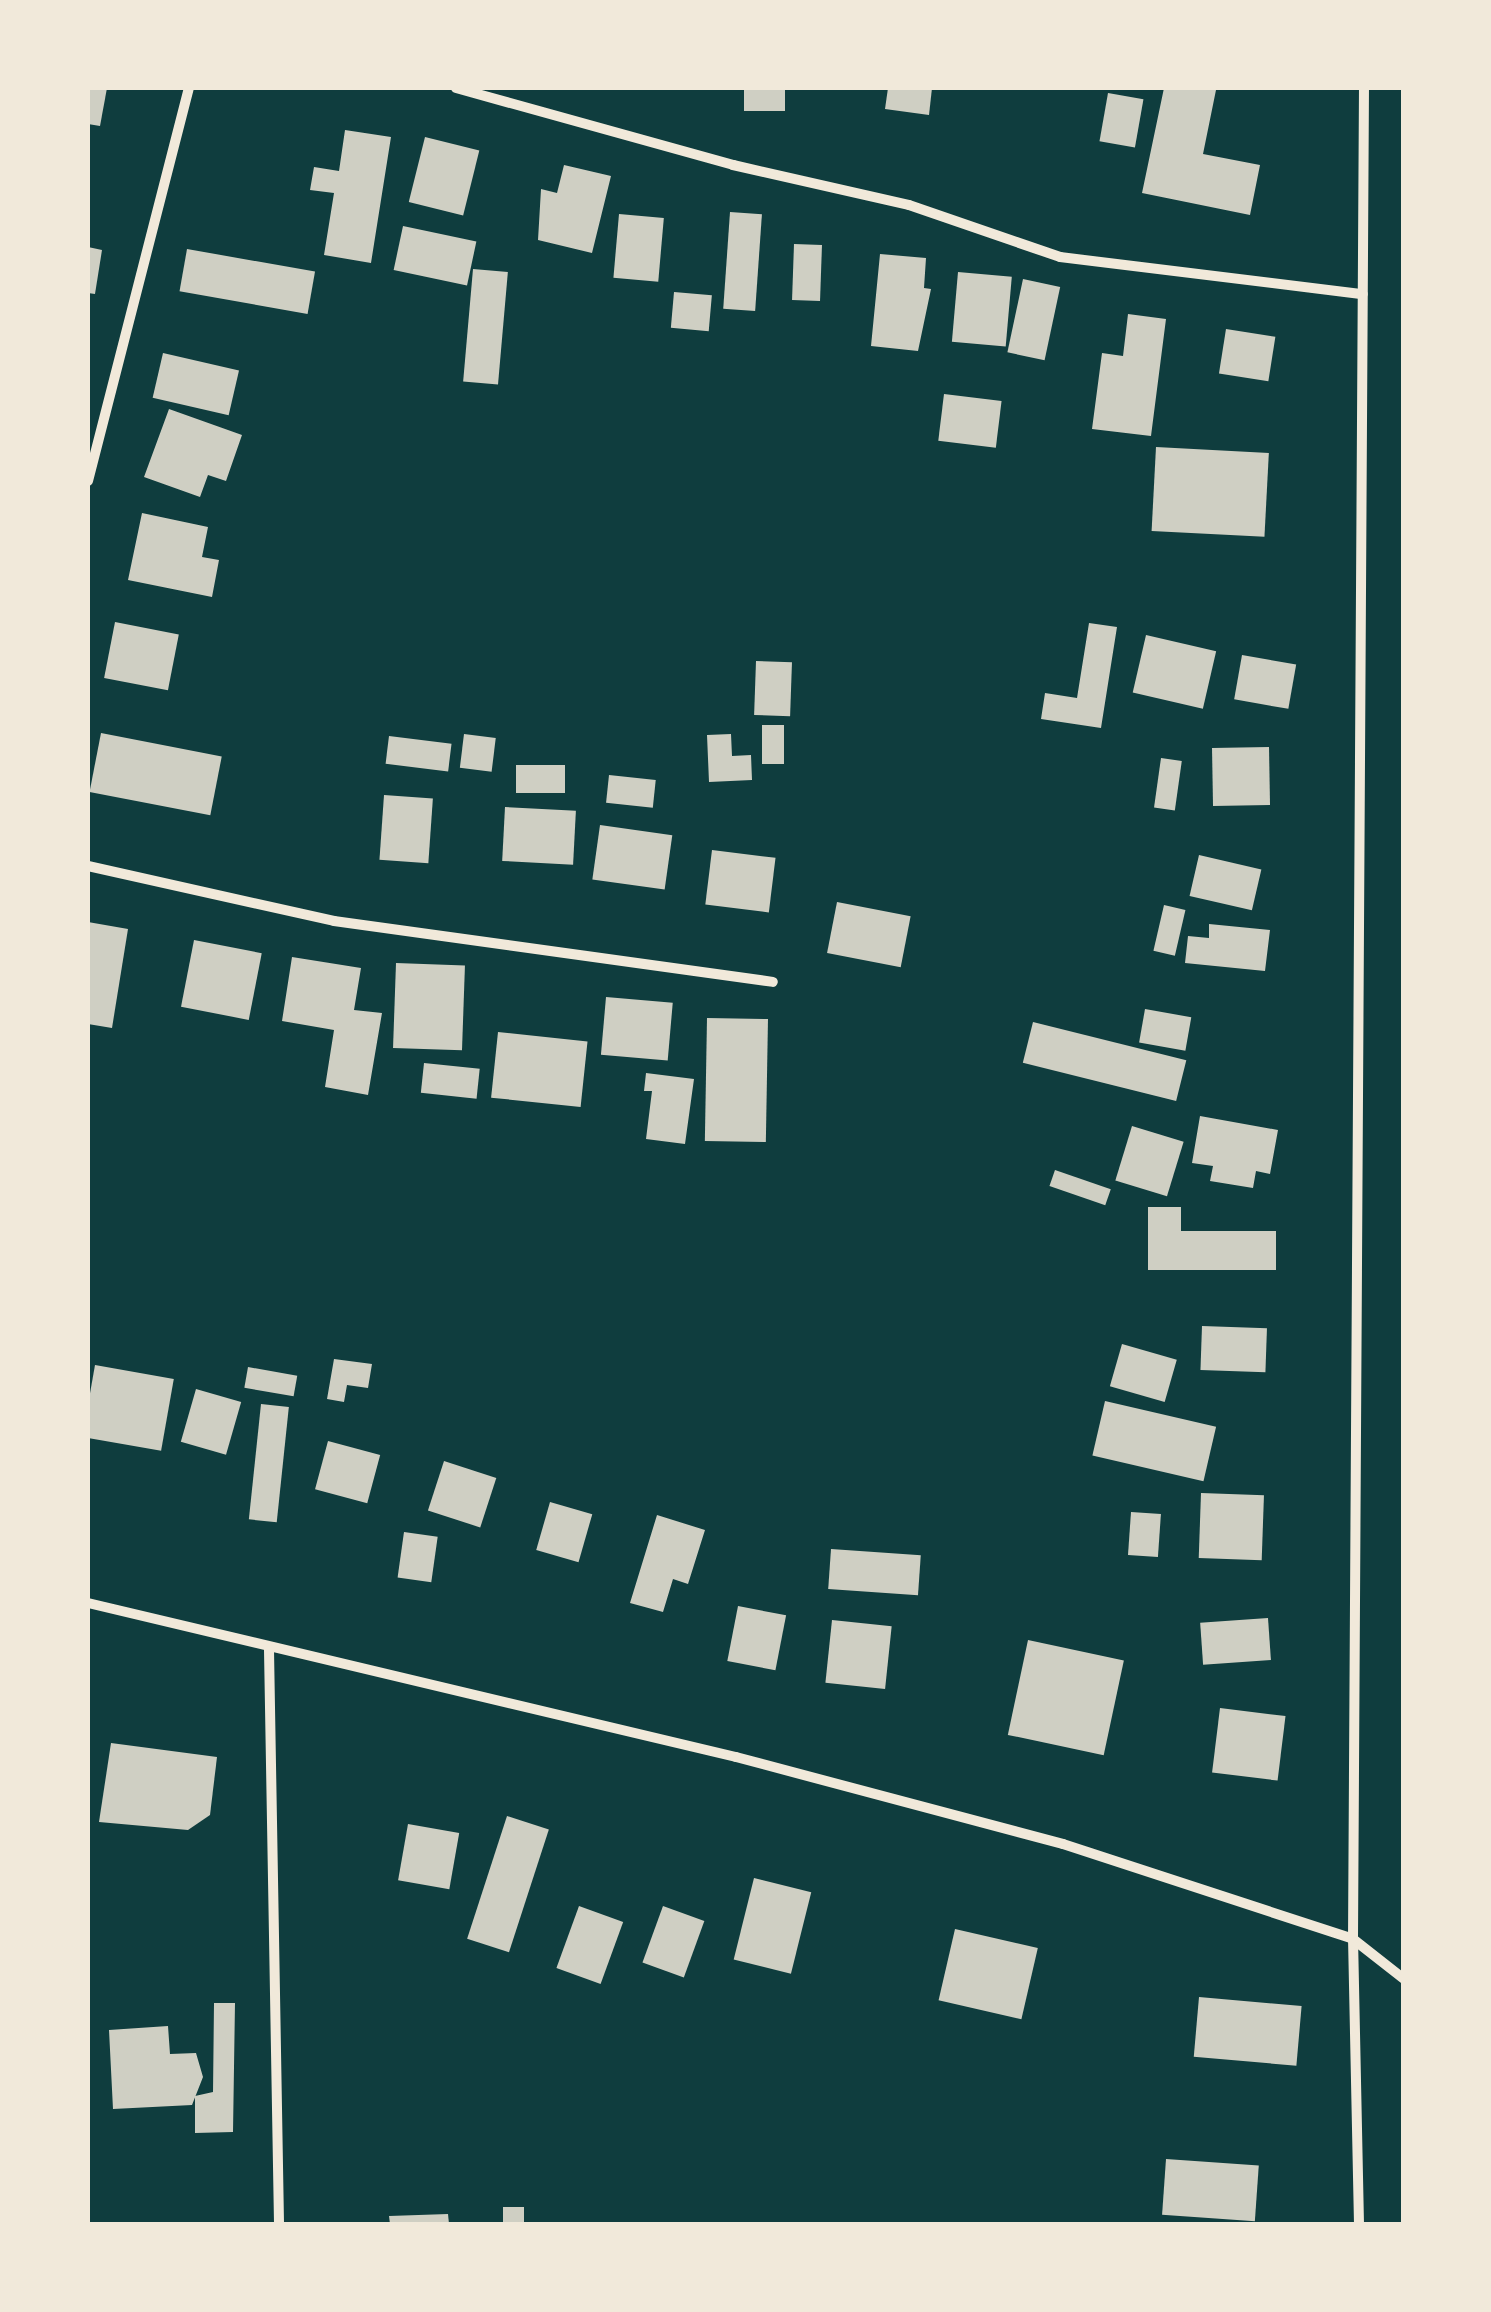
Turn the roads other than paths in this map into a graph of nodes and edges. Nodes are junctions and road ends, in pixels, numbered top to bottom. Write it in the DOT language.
graph roads {
  1 [pos="188,88"];
  2 [pos="456,88"];
  3 [pos="1364,88"];
  4 [pos="1363,294"];
  5 [pos="88,481"];
  6 [pos="88,866"];
  7 [pos="773,982"];
  8 [pos="88,1603"];
  9 [pos="269,1650"];
  10 [pos="1353,1940"];
  11 [pos="1404,1979"];
  12 [pos="279,2224"];
  13 [pos="1359,2224"];
  1 -- 5 [label="street"];
  2 -- 4 [label="street"];
  3 -- 4 [label="street"];
  4 -- 10 [label="street"];
  6 -- 7 [label="street"];
  8 -- 9 [label="street"];
  9 -- 10 [label="street"];
  9 -- 12 [label="street"];
  10 -- 11 [label="street"];
  10 -- 13 [label="street"];
}
